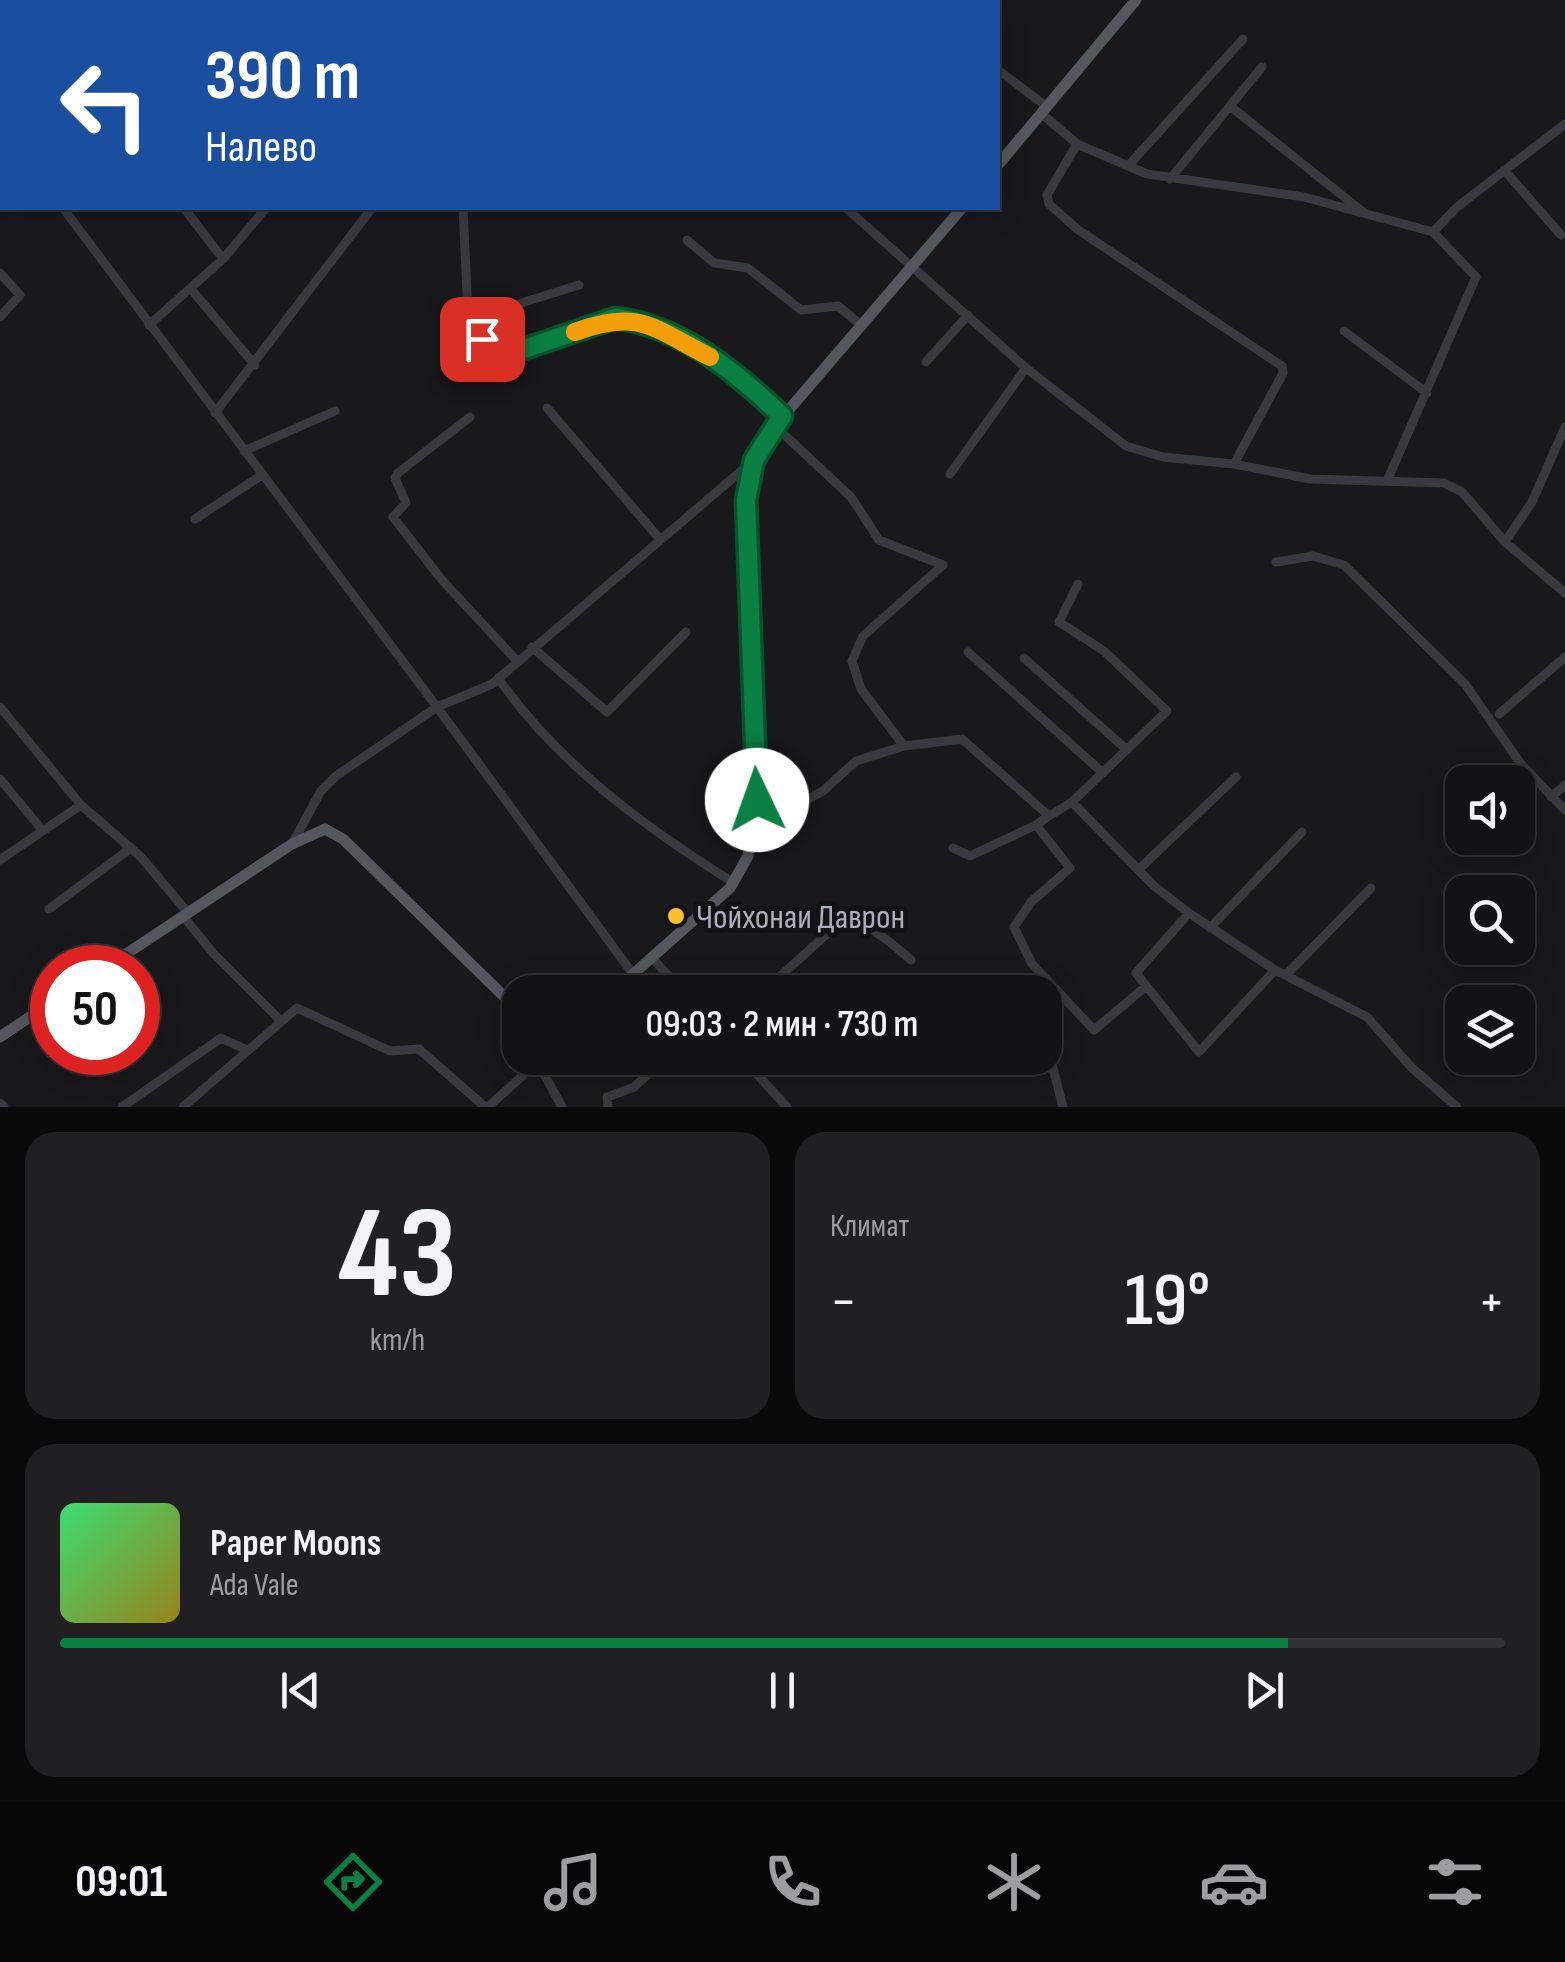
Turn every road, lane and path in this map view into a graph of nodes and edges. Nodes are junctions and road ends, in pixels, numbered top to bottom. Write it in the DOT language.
graph roads {
  1 [pos="1136,0"];
  2 [pos="1243,39"];
  3 [pos="1262,66"];
  4 [pos="1000,72"];
  5 [pos="1230,106"];
  6 [pos="1044,110"];
  7 [pos="1563,129"];
  8 [pos="1077,144"];
  9 [pos="1000,163"];
  10 [pos="1128,166"];
  11 [pos="1504,170"];
  12 [pos="1170,179"];
  13 [pos="64,210"];
  14 [pos="186,210"];
  15 [pos="264,210"];
  16 [pos="371,210"];
  17 [pos="467,210"];
  18 [pos="848,210"];
  19 [pos="960,210"];
  20 [pos="1366,214"];
  21 [pos="1433,232"];
  22 [pos="1561,234"];
  23 [pos="687,240"];
  24 [pos="223,258"];
  25 [pos="913,265"];
  26 [pos="0,273"];
  27 [pos="579,285"];
  28 [pos="191,289"];
  29 [pos="968,314"];
  30 [pos="0,317"];
  31 [pos="470,319"];
  32 [pos="861,325"];
  33 [pos="149,326"];
  34 [pos="1344,331"];
  35 [pos="926,362"];
  36 [pos="255,365"];
  37 [pos="1026,368"];
  38 [pos="1427,393"];
  39 [pos="547,408"];
  40 [pos="335,411"];
  41 [pos="215,412"];
  42 [pos="470,417"];
  43 [pos="779,421"];
  44 [pos="1565,427"];
  45 [pos="244,451"];
  46 [pos="754,460"];
  47 [pos="1234,464"];
  48 [pos="950,474"];
  49 [pos="262,475"];
  50 [pos="1387,480"];
  51 [pos="194,518"];
  52 [pos="659,538"];
  53 [pos="1505,542"];
  54 [pos="1276,562"];
  55 [pos="1078,584"];
  56 [pos="1565,593"];
  57 [pos="686,632"];
  58 [pos="532,647"];
  59 [pos="968,652"];
  60 [pos="1024,658"];
  61 [pos="1565,658"];
  62 [pos="517,661"];
  63 [pos="498,678"];
  64 [pos="0,707"];
  65 [pos="437,707"];
  66 [pos="1498,714"];
  67 [pos="904,746"];
  68 [pos="1127,750"];
  69 [pos="1103,773"];
  70 [pos="1236,777"];
  71 [pos="0,780"];
  72 [pos="1565,785"];
  73 [pos="1552,797"];
  74 [pos="757,800"];
  75 [pos="1072,802"];
  76 [pos="82,806"];
  77 [pos="1565,810"];
  78 [pos="1049,816"];
  79 [pos="1036,825"];
  80 [pos="43,831"];
  81 [pos="1302,832"];
  82 [pos="292,844"];
  83 [pos="132,848"];
  84 [pos="953,848"];
  85 [pos="0,860"];
  86 [pos="1138,870"];
  87 [pos="734,883"];
  88 [pos="1370,888"];
  89 [pos="48,909"];
  90 [pos="1189,913"];
  91 [pos="186,914"];
  92 [pos="1210,928"];
  93 [pos="140,945"];
  94 [pos="653,959"];
  95 [pos="910,960"];
  96 [pos="1275,970"];
  97 [pos="633,974"];
  98 [pos="668,975"];
  99 [pos="781,975"];
  100 [pos="1044,975"];
  101 [pos="1286,975"];
  102 [pos="1144,988"];
  103 [pos="502,994"];
  104 [pos="1062,997"];
  105 [pos="30,1016"];
  106 [pos="280,1020"];
  107 [pos="0,1036"];
  108 [pos="247,1050"];
  109 [pos="522,1075"];
  110 [pos="547,1075"];
  111 [pos="647,1075"];
  112 [pos="758,1075"];
  113 [pos="1055,1075"];
  114 [pos="122,1107"];
  115 [pos="183,1107"];
  116 [pos="486,1107"];
  117 [pos="562,1107"];
  118 [pos="608,1107"];
  119 [pos="787,1107"];
  120 [pos="1063,1107"];
  121 [pos="1457,1107"];
  1 -- 6 [label="main road"];
  2 -- 10 [label="street"];
  3 -- 5 [label="street"];
  4 -- 6 [label="street"];
  5 -- 12 [label="street"];
  5 -- 20 [label="street"];
  6 -- 8 [label="street"];
  6 -- 9 [label="main road"];
  7 -- 11 [label="street"];
  8 -- 10 [label="street"];
  8 -- 47 [label="street"];
  10 -- 12 [label="street"];
  11 -- 21 [label="street"];
  11 -- 22 [label="street"];
  12 -- 20 [label="street"];
  13 -- 33 [label="street"];
  14 -- 24 [label="street"];
  15 -- 24 [label="street"];
  16 -- 36 [label="street"];
  17 -- 31 [label="street"];
  18 -- 25 [label="street"];
  19 -- 25 [label="main road"];
  20 -- 21 [label="street"];
  21 -- 38 [label="street"];
  23 -- 32 [label="street"];
  24 -- 28 [label="street"];
  25 -- 29 [label="street"];
  25 -- 32 [label="main road"];
  26 -- 30 [label="street"];
  27 -- 31 [label="street"];
  28 -- 33 [label="street"];
  28 -- 36 [label="street"];
  29 -- 35 [label="street"];
  29 -- 37 [label="street"];
  31 -- 43 [label="street"];
  32 -- 43 [label="main road"];
  33 -- 41 [label="street"];
  34 -- 38 [label="street"];
  36 -- 41 [label="street"];
  37 -- 47 [label="street"];
  37 -- 48 [label="street"];
  38 -- 50 [label="street"];
  39 -- 52 [label="street"];
  40 -- 45 [label="street"];
  41 -- 45 [label="street"];
  42 -- 62 [label="street"];
  43 -- 46 [label="main road"];
  43 -- 67 [label="street"];
  44 -- 53 [label="street"];
  45 -- 49 [label="street"];
  46 -- 52 [label="street"];
  46 -- 74 [label="main road"];
  47 -- 50 [label="street"];
  49 -- 51 [label="street"];
  49 -- 65 [label="street"];
  50 -- 53 [label="street"];
  52 -- 58 [label="street"];
  53 -- 56 [label="street"];
  54 -- 73 [label="street"];
  55 -- 68 [label="street"];
  57 -- 58 [label="street"];
  58 -- 62 [label="street"];
  59 -- 69 [label="street"];
  60 -- 68 [label="street"];
  61 -- 66 [label="street"];
  62 -- 63 [label="street"];
  63 -- 65 [label="street"];
  63 -- 87 [label="street"];
  64 -- 76 [label="street"];
  65 -- 82 [label="street"];
  65 -- 97 [label="street"];
  67 -- 74 [label="street"];
  67 -- 78 [label="street"];
  68 -- 69 [label="street"];
  69 -- 75 [label="street"];
  70 -- 86 [label="street"];
  71 -- 80 [label="street"];
  72 -- 73 [label="street"];
  73 -- 77 [label="street"];
  74 -- 87 [label="main road"];
  75 -- 78 [label="street"];
  75 -- 86 [label="street"];
  76 -- 80 [label="street"];
  76 -- 83 [label="street"];
  78 -- 79 [label="street"];
  79 -- 84 [label="street"];
  79 -- 100 [label="street"];
  80 -- 85 [label="street"];
  81 -- 92 [label="street"];
  82 -- 91 [label="main road"];
  82 -- 103 [label="main road"];
  83 -- 89 [label="street"];
  83 -- 91 [label="street"];
  86 -- 90 [label="street"];
  87 -- 94 [label="main road"];
  88 -- 101 [label="street"];
  90 -- 92 [label="street"];
  90 -- 102 [label="street"];
  91 -- 93 [label="main road"];
  91 -- 106 [label="street"];
  92 -- 96 [label="street"];
  94 -- 97 [label="main road"];
  94 -- 98 [label="street"];
  95 -- 99 [label="street"];
  96 -- 101 [label="street"];
  96 -- 102 [label="street"];
  101 -- 121 [label="street"];
  102 -- 104 [label="street"];
  105 -- 107 [label="main road"];
  106 -- 108 [label="street"];
  106 -- 116 [label="street"];
  108 -- 114 [label="street"];
  108 -- 115 [label="street"];
  109 -- 116 [label="street"];
  110 -- 117 [label="street"];
  111 -- 118 [label="street"];
  112 -- 119 [label="street"];
  113 -- 120 [label="street"];
}
